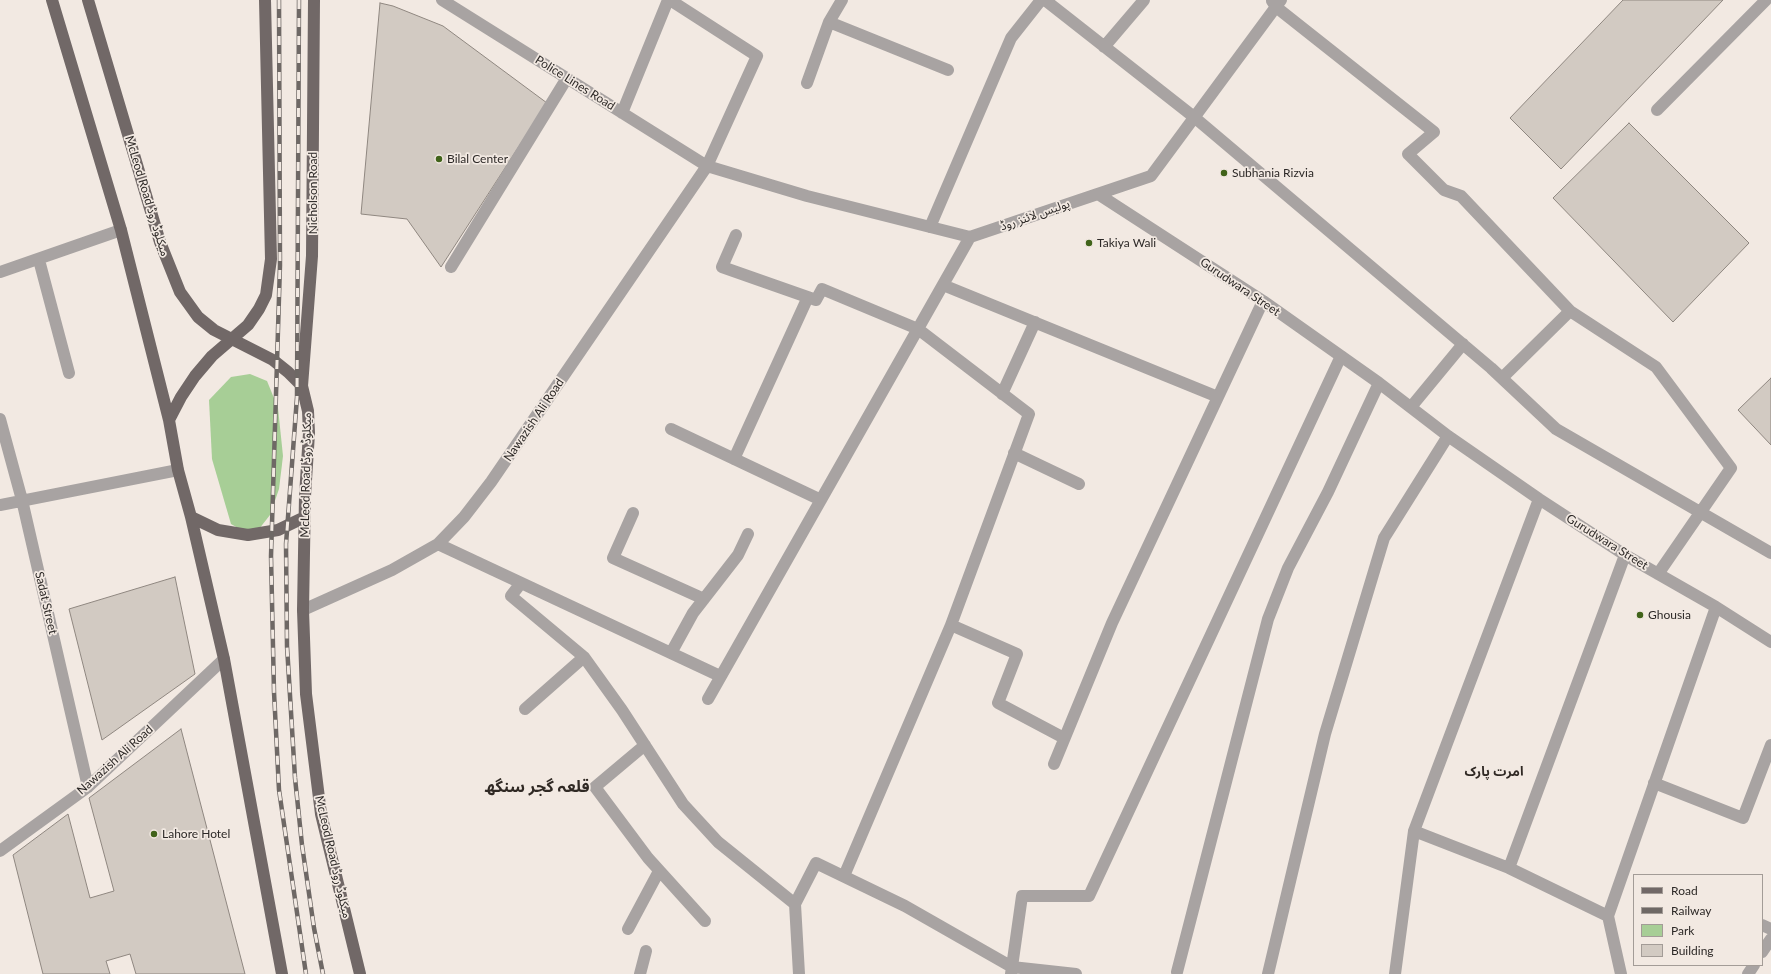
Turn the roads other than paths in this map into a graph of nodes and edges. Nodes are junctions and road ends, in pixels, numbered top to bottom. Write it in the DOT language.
graph roads {
  1 [pos="52,0"];
  2 [pos="88,0"];
  3 [pos="265,0"];
  4 [pos="314,0"];
  5 [pos="442,0"];
  6 [pos="669,0"];
  7 [pos="842,0"];
  8 [pos="1041,0"];
  9 [pos="1045,0"];
  10 [pos="1144,0"];
  11 [pos="1766,0"];
  12 [pos="1276,2"];
  13 [pos="454,3"];
  14 [pos="829,22"];
  15 [pos="1104,47"];
  16 [pos="948,70"];
  17 [pos="567,78"];
  18 [pos="807,83"];
  19 [pos="1657,110"];
  20 [pos="622,113"];
  21 [pos="1194,117"];
  22 [pos="707,166"];
  23 [pos="1098,194"];
  24 [pos="930,227"];
  25 [pos="121,230"];
  26 [pos="736,235"];
  27 [pos="970,237"];
  28 [pos="39,260"];
  29 [pos="450,267"];
  30 [pos="0,272"];
  31 [pos="943,285"];
  32 [pos="808,297"];
  33 [pos="1263,301"];
  34 [pos="1570,311"];
  35 [pos="1035,322"];
  36 [pos="918,328"];
  37 [pos="232,339"];
  38 [pos="1463,344"];
  39 [pos="1340,356"];
  40 [pos="69,373"];
  41 [pos="1502,378"];
  42 [pos="1379,383"];
  43 [pos="302,386"];
  44 [pos="1002,394"];
  45 [pos="1218,397"];
  46 [pos="1411,407"];
  47 [pos="0,420"];
  48 [pos="169,420"];
  49 [pos="671,429"];
  50 [pos="1448,436"];
  51 [pos="1014,453"];
  52 [pos="734,459"];
  53 [pos="178,470"];
  54 [pos="1079,484"];
  55 [pos="1539,499"];
  56 [pos="22,500"];
  57 [pos="821,500"];
  58 [pos="0,505"];
  59 [pos="1700,512"];
  60 [pos="633,513"];
  61 [pos="191,517"];
  62 [pos="305,517"];
  63 [pos="748,534"];
  64 [pos="438,544"];
  65 [pos="1771,553"];
  66 [pos="1625,555"];
  67 [pos="1658,574"];
  68 [pos="521,583"];
  69 [pos="704,599"];
  70 [pos="1716,607"];
  71 [pos="303,610"];
  72 [pos="951,625"];
  73 [pos="1771,642"];
  74 [pos="670,653"];
  75 [pos="584,657"];
  76 [pos="224,659"];
  77 [pos="720,676"];
  78 [pos="708,699"];
  79 [pos="525,709"];
  80 [pos="1064,738"];
  81 [pos="645,745"];
  82 [pos="1771,745"];
  83 [pos="1054,764"];
  84 [pos="1654,783"];
  85 [pos="88,787"];
  86 [pos="1414,831"];
  87 [pos="0,851"];
  88 [pos="1509,868"];
  89 [pos="660,871"];
  90 [pos="844,876"];
  91 [pos="795,904"];
  92 [pos="1608,916"];
  93 [pos="705,921"];
  94 [pos="628,929"];
  95 [pos="1771,938"];
  96 [pos="646,951"];
  97 [pos="1763,951"];
  98 [pos="1012,971"];
  99 [pos="1177,972"];
  100 [pos="282,974"];
  101 [pos="360,974"];
  102 [pos="640,974"];
  103 [pos="799,974"];
  104 [pos="1076,974"];
  105 [pos="1268,974"];
  106 [pos="1395,974"];
  107 [pos="1621,974"];
  1 -- 25 [label="main road"];
  2 -- 37 [label="main road, McLeod Road میکلوڈ روڈ"];
  3 -- 37 [label="main road"];
  4 -- 43 [label="main road, Nicholson Road"];
  5 -- 13 [label="street, Police Lines Road"];
  6 -- 20 [label="street"];
  6 -- 22 [label="street, Nawazish Ali Road"];
  7 -- 14 [label="street"];
  8 -- 24 [label="street"];
  9 -- 15 [label="street"];
  10 -- 15 [label="street"];
  11 -- 19 [label="street"];
  12 -- 21 [label="street, پولیس لائنز روڈ"];
  12 -- 34 [label="street"];
  13 -- 17 [label="street, Police Lines Road"];
  14 -- 16 [label="street"];
  14 -- 18 [label="street"];
  15 -- 21 [label="street"];
  17 -- 20 [label="street, Police Lines Road"];
  17 -- 29 [label="street"];
  20 -- 22 [label="street, Police Lines Road"];
  21 -- 23 [label="street, پولیس لائنز روڈ"];
  21 -- 38 [label="street"];
  22 -- 24 [label="street"];
  22 -- 64 [label="street, Nawazish Ali Road"];
  23 -- 27 [label="street, پولیس لائنز روڈ"];
  23 -- 33 [label="street, Gurudwara Street"];
  24 -- 27 [label="street"];
  25 -- 28 [label="street"];
  25 -- 48 [label="main road"];
  26 -- 32 [label="street"];
  27 -- 31 [label="street"];
  28 -- 30 [label="street"];
  28 -- 40 [label="street"];
  31 -- 35 [label="street"];
  31 -- 36 [label="street"];
  32 -- 36 [label="street"];
  32 -- 52 [label="street"];
  33 -- 39 [label="street, Gurudwara Street"];
  33 -- 45 [label="street"];
  34 -- 41 [label="street"];
  34 -- 59 [label="street"];
  35 -- 44 [label="street"];
  35 -- 45 [label="street"];
  36 -- 44 [label="street"];
  36 -- 57 [label="street"];
  37 -- 43 [label="main road, McLeod Road میکلوڈ روڈ"];
  37 -- 48 [label="main road"];
  38 -- 41 [label="street"];
  38 -- 46 [label="street"];
  39 -- 42 [label="street, Gurudwara Street"];
  39 -- 98 [label="street"];
  41 -- 59 [label="street"];
  42 -- 46 [label="street, Gurudwara Street"];
  42 -- 99 [label="street"];
  43 -- 62 [label="main road, McLeod Road میکلوڈ روڈ"];
  44 -- 51 [label="street"];
  45 -- 80 [label="street"];
  46 -- 50 [label="street, Gurudwara Street"];
  47 -- 56 [label="street, Sadat Street"];
  48 -- 53 [label="main road"];
  49 -- 52 [label="street"];
  50 -- 55 [label="street, Gurudwara Street"];
  50 -- 105 [label="street"];
  51 -- 54 [label="street"];
  51 -- 72 [label="street"];
  52 -- 57 [label="street"];
  53 -- 56 [label="street"];
  53 -- 61 [label="main road"];
  55 -- 66 [label="street, Gurudwara Street"];
  55 -- 86 [label="street"];
  56 -- 58 [label="street"];
  56 -- 85 [label="street, Sadat Street"];
  57 -- 77 [label="street"];
  59 -- 65 [label="street"];
  59 -- 67 [label="street"];
  60 -- 69 [label="street"];
  61 -- 62 [label="main road"];
  61 -- 76 [label="main road"];
  62 -- 71 [label="main road, McLeod Road میکلوڈ روڈ"];
  63 -- 69 [label="street"];
  64 -- 68 [label="street"];
  64 -- 71 [label="street, Nawazish Ali Road"];
  66 -- 67 [label="street, Gurudwara Street"];
  66 -- 88 [label="street"];
  67 -- 70 [label="street, Gurudwara Street"];
  68 -- 74 [label="street"];
  68 -- 75 [label="street"];
  69 -- 74 [label="street"];
  70 -- 73 [label="street, Gurudwara Street"];
  70 -- 84 [label="street"];
  71 -- 101 [label="main road, McLeod Road میکلوڈ روڈ"];
  72 -- 80 [label="street"];
  72 -- 90 [label="street"];
  74 -- 77 [label="street"];
  75 -- 79 [label="street"];
  75 -- 81 [label="street"];
  76 -- 85 [label="street, Nawazish Ali Road"];
  76 -- 100 [label="main road"];
  77 -- 78 [label="street"];
  80 -- 83 [label="street"];
  81 -- 89 [label="street"];
  81 -- 91 [label="street"];
  82 -- 84 [label="street"];
  84 -- 92 [label="street"];
  85 -- 87 [label="street, Nawazish Ali Road"];
  86 -- 88 [label="street"];
  86 -- 106 [label="street"];
  88 -- 92 [label="street"];
  89 -- 93 [label="street"];
  89 -- 94 [label="street"];
  90 -- 91 [label="street"];
  90 -- 98 [label="street"];
  91 -- 103 [label="street"];
  92 -- 107 [label="street"];
  95 -- 97 [label="street"];
  96 -- 102 [label="street"];
  98 -- 104 [label="street"];
}
